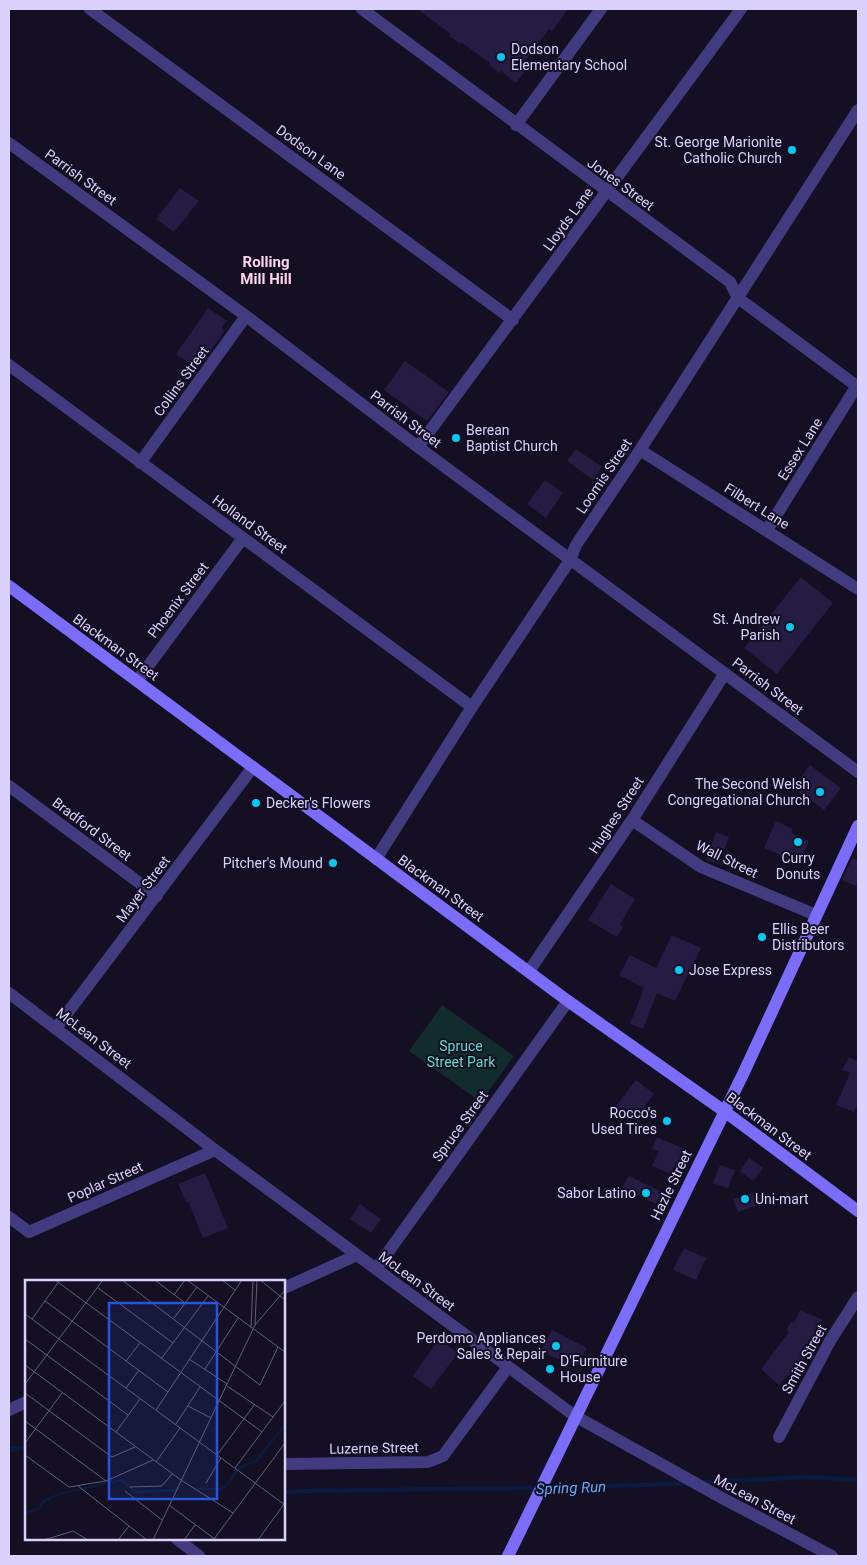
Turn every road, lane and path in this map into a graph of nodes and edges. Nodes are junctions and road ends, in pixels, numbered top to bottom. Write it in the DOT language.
graph roads {
  1 [pos="90,9"];
  2 [pos="362,9"];
  3 [pos="601,9"];
  4 [pos="741,9"];
  5 [pos="858,110"];
  6 [pos="516,125"];
  7 [pos="9,143"];
  8 [pos="607,192"];
  9 [pos="738,298"];
  10 [pos="246,316"];
  11 [pos="513,320"];
  12 [pos="9,365"];
  13 [pos="858,386"];
  14 [pos="418,447"];
  15 [pos="640,450"];
  16 [pos="140,463"];
  17 [pos="767,530"];
  18 [pos="243,538"];
  19 [pos="570,560"];
  20 [pos="9,586"];
  21 [pos="858,589"];
  22 [pos="725,673"];
  23 [pos="137,681"];
  24 [pos="472,707"];
  25 [pos="253,767"];
  26 [pos="858,772"];
  27 [pos="9,786"];
  28 [pos="632,820"];
  29 [pos="858,826"];
  30 [pos="376,859"];
  31 [pos="157,896"];
  32 [pos="816,915"];
  33 [pos="529,971"];
  34 [pos="9,993"];
  35 [pos="568,1001"];
  36 [pos="56,1028"];
  37 [pos="724,1110"];
  38 [pos="215,1150"];
  39 [pos="858,1211"];
  40 [pos="9,1217"];
  41 [pos="357,1255"];
  42 [pos="376,1269"];
  43 [pos="285,1288"];
  44 [pos="858,1297"];
  45 [pos="508,1366"];
  46 [pos="25,1402"];
  47 [pos="9,1410"];
  48 [pos="575,1416"];
  49 [pos="779,1437"];
  50 [pos="285,1464"];
  51 [pos="178,1540"];
  52 [pos="199,1556"];
  53 [pos="508,1556"];
  54 [pos="832,1556"];
  1 -- 11 [label="street, Dodson Lane"];
  2 -- 6 [label="street, Jones Street"];
  3 -- 6 [label="street"];
  4 -- 8 [label="street, Lloyds Lane"];
  5 -- 9 [label="street, Loomis Street"];
  6 -- 8 [label="street, Jones Street"];
  7 -- 10 [label="street, Parrish Street"];
  8 -- 9 [label="street, Jones Street"];
  8 -- 11 [label="street, Lloyds Lane"];
  9 -- 13 [label="street, Jones Street"];
  9 -- 15 [label="street, Loomis Street"];
  10 -- 14 [label="street, Parrish Street"];
  10 -- 16 [label="street, Collins Street"];
  11 -- 14 [label="street, Lloyds Lane"];
  12 -- 16 [label="street, Holland Street"];
  13 -- 17 [label="street, Essex Lane"];
  14 -- 19 [label="street, Parrish Street"];
  15 -- 17 [label="street, Filbert Lane"];
  15 -- 19 [label="street, Loomis Street"];
  16 -- 18 [label="street, Holland Street"];
  17 -- 21 [label="street, Filbert Lane"];
  18 -- 23 [label="street, Phoenix Street"];
  18 -- 24 [label="street, Holland Street"];
  19 -- 22 [label="street, Parrish Street"];
  19 -- 24 [label="street, Loomis Street"];
  20 -- 23 [label="main road, Blackman Street"];
  22 -- 26 [label="street, Parrish Street"];
  22 -- 28 [label="street, Hughes Street"];
  23 -- 25 [label="main road, Blackman Street"];
  24 -- 30 [label="street, Loomis Street"];
  25 -- 30 [label="main road, Blackman Street"];
  25 -- 31 [label="street, Mayer Street"];
  27 -- 31 [label="street, Bradford Street"];
  28 -- 32 [label="street, Wall Street"];
  28 -- 33 [label="street, Hughes Street"];
  29 -- 32 [label="main road, Hazle Street"];
  30 -- 33 [label="main road, Blackman Street"];
  31 -- 36 [label="street, Mayer Street"];
  32 -- 37 [label="main road, Hazle Street"];
  33 -- 35 [label="main road, Blackman Street"];
  34 -- 36 [label="street, McLean Street"];
  35 -- 37 [label="main road, Blackman Street"];
  35 -- 42 [label="street, Spruce Street"];
  36 -- 38 [label="street, McLean Street"];
  37 -- 39 [label="main road, Blackman Street"];
  37 -- 48 [label="main road, Hazle Street"];
  38 -- 40 [label="street, Poplar Street"];
  38 -- 41 [label="street, McLean Street"];
  41 -- 42 [label="street, McLean Street"];
  41 -- 43 [label="street"];
  42 -- 45 [label="street, McLean Street"];
  44 -- 49 [label="street, Smith Street"];
  45 -- 48 [label="street, McLean Street"];
  45 -- 50 [label="street, Luzerne Street"];
  46 -- 47 [label="street"];
  48 -- 53 [label="main road, Hazle Street"];
  48 -- 54 [label="street, McLean Street"];
  51 -- 52 [label="street"];
}
